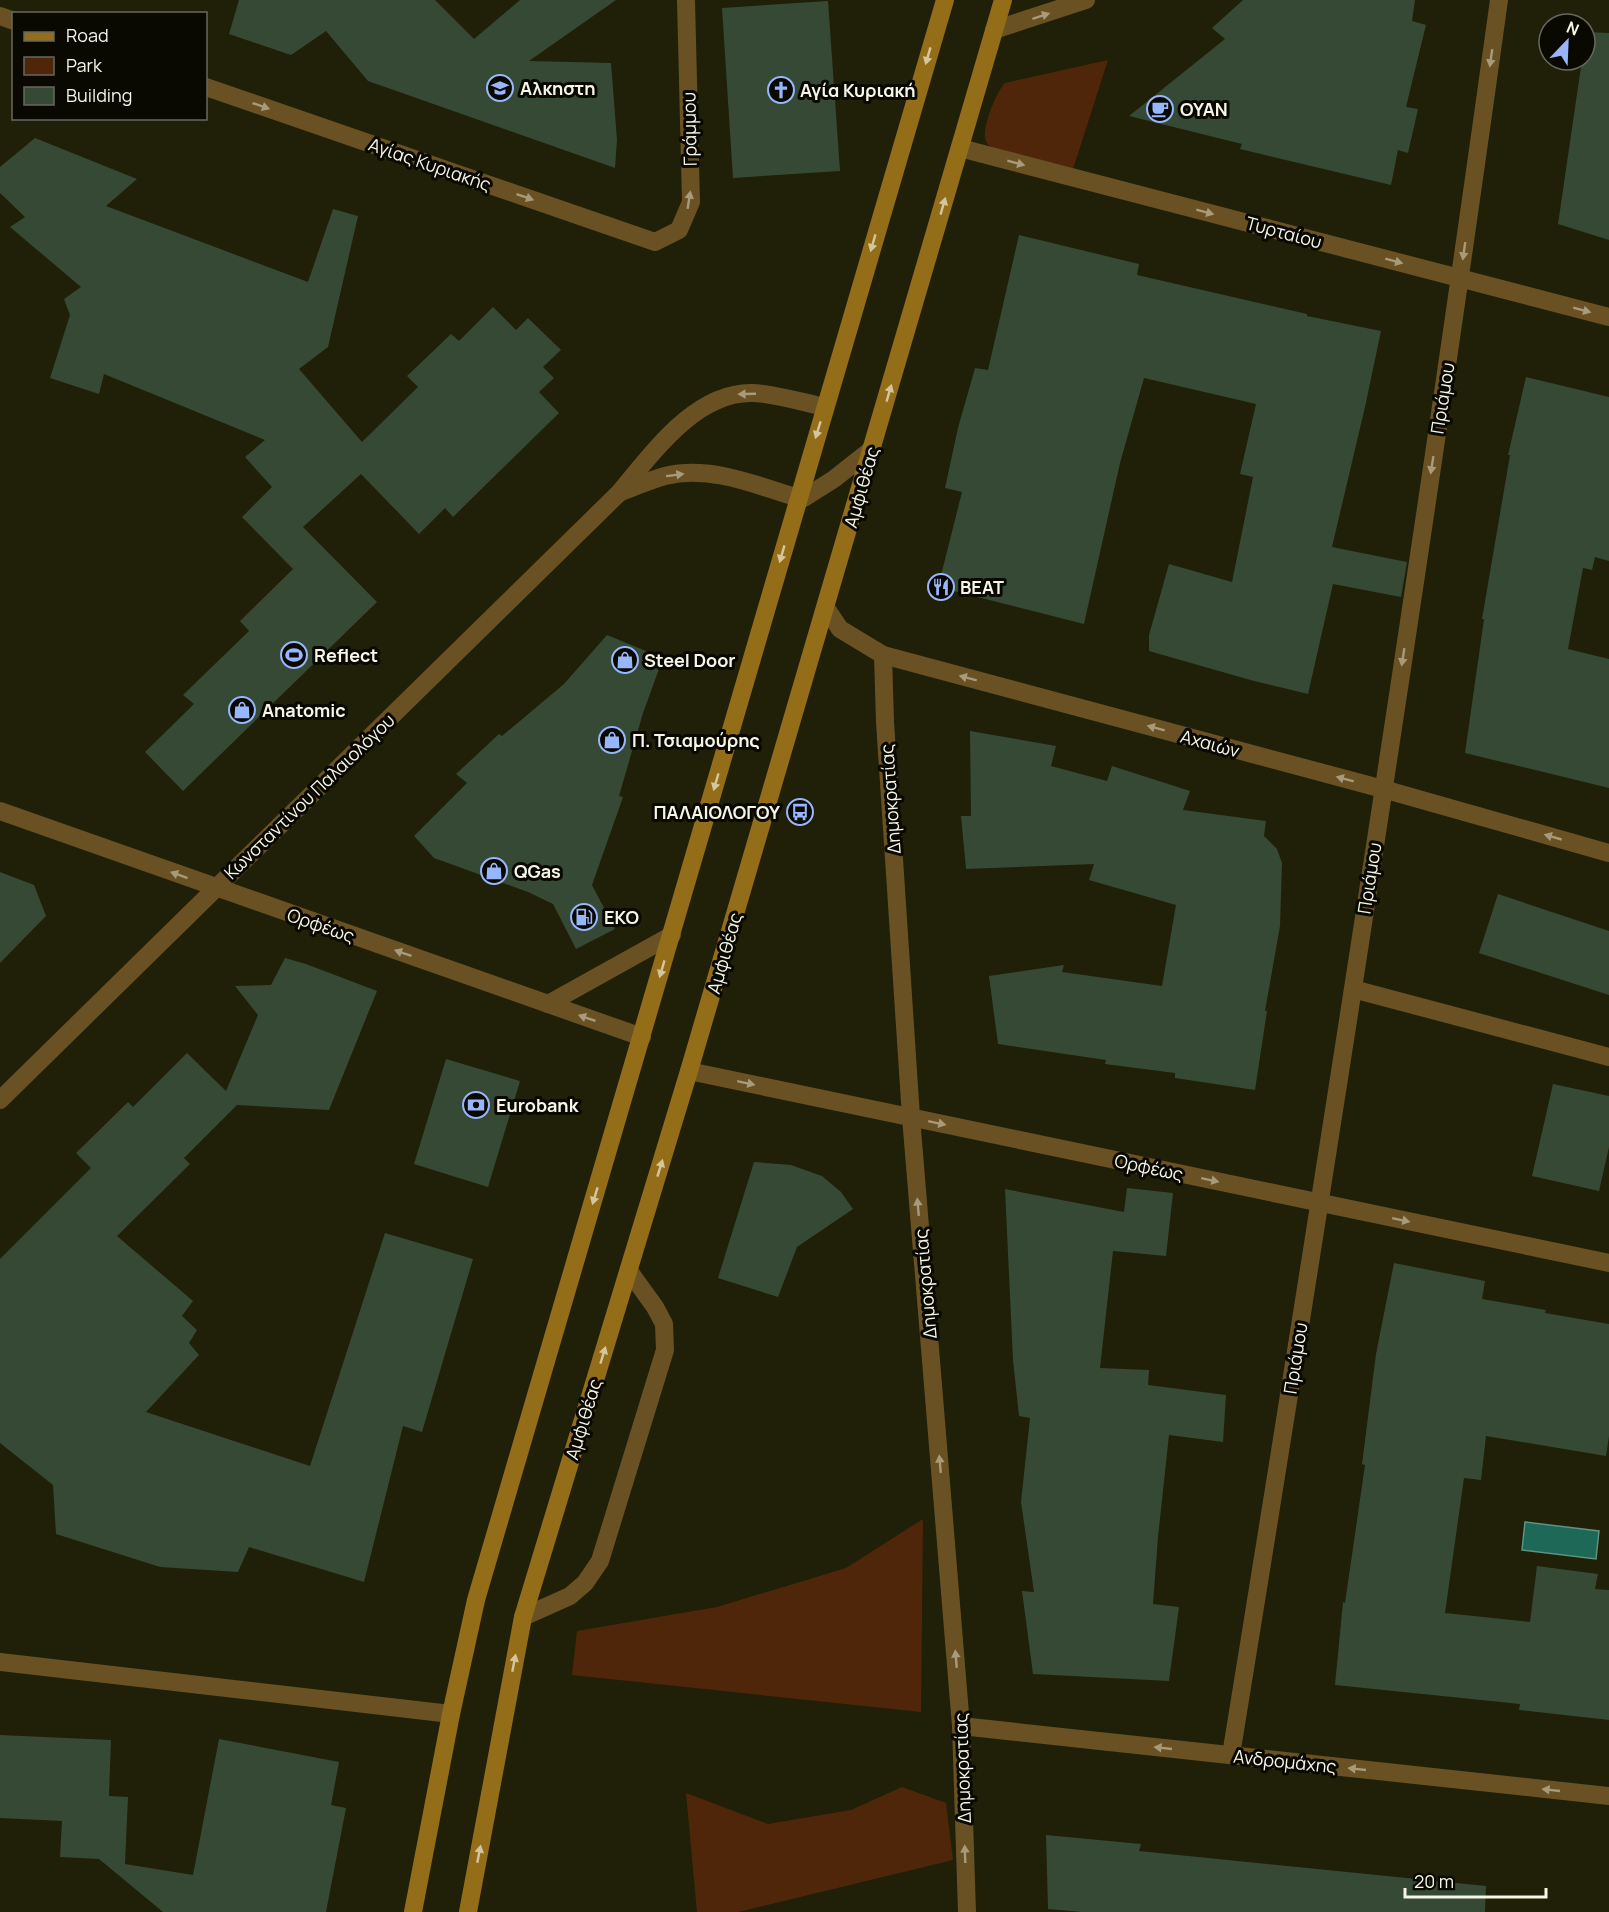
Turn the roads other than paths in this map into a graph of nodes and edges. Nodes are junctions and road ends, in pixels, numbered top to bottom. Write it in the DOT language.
graph roads {
  1 [pos="686,0"];
  2 [pos="945,0"];
  3 [pos="1003,0"];
  4 [pos="1086,0"];
  5 [pos="1499,0"];
  6 [pos="994,30"];
  7 [pos="207,87"];
  8 [pos="960,148"];
  9 [pos="655,242"];
  10 [pos="1461,278"];
  11 [pos="1609,317"];
  12 [pos="825,407"];
  13 [pos="872,449"];
  14 [pos="619,493"];
  15 [pos="798,498"];
  16 [pos="826,608"];
  17 [pos="882,655"];
  18 [pos="1383,789"];
  19 [pos="0,811"];
  20 [pos="1609,853"];
  21 [pos="216,888"];
  22 [pos="672,935"];
  23 [pos="1353,989"];
  24 [pos="548,1004"];
  25 [pos="642,1037"];
  26 [pos="1609,1057"];
  27 [pos="689,1071"];
  28 [pos="0,1100"];
  29 [pos="911,1117"];
  30 [pos="1320,1203"];
  31 [pos="1609,1263"];
  32 [pos="628,1271"];
  33 [pos="523,1617"];
  34 [pos="0,1662"];
  35 [pos="451,1714"];
  36 [pos="961,1726"];
  37 [pos="1231,1755"];
  38 [pos="1609,1796"];
  39 [pos="413,1912"];
  40 [pos="468,1912"];
  41 [pos="967,1912"];
  9 -- 1 [label="street, Γράμμου, one-way"];
  2 -- 12 [label="main road, one-way"];
  3 -- 6 [label="main road, Αμφιθέας"];
  6 -- 4 [label="street, one-way"];
  5 -- 10 [label="street, Πριάμου, one-way"];
  6 -- 8 [label="main road, Αμφιθέας"];
  7 -- 9 [label="street, Αγίας Κυριακής, one-way"];
  8 -- 10 [label="street, Τυρταίου, one-way"];
  13 -- 8 [label="main road, Αμφιθέας, one-way"];
  10 -- 11 [label="street, Τυρταίου, one-way"];
  10 -- 18 [label="street, Πριάμου, one-way"];
  12 -- 14 [label="street, Κωνσταντίνου Παλαιολόγου, one-way"];
  12 -- 15 [label="main road, one-way"];
  13 -- 15 [label="street"];
  13 -- 16 [label="main road, Αμφιθέας"];
  14 -- 15 [label="street, Κωνσταντίνου Παλαιολόγου, one-way"];
  14 -- 21 [label="street, Κωνσταντίνου Παλαιολόγου"];
  15 -- 22 [label="main road, one-way"];
  16 -- 17 [label="street, Αχαιών"];
  16 -- 27 [label="main road, Αμφιθέας"];
  18 -- 17 [label="street, Αχαιών, one-way"];
  17 -- 29 [label="street, Δημοκρατίας"];
  20 -- 18 [label="street, Αχαιών, one-way"];
  18 -- 23 [label="street, Πριάμου"];
  21 -- 19 [label="street, Ορφέως, one-way"];
  24 -- 21 [label="street, Ορφέως, one-way"];
  21 -- 28 [label="street, Κωνσταντίνου Παλαιολόγου"];
  22 -- 24 [label="street"];
  22 -- 25 [label="main road, one-way"];
  23 -- 26 [label="street"];
  23 -- 30 [label="street, Πριάμου"];
  25 -- 24 [label="street, Ορφέως, one-way"];
  25 -- 35 [label="main road, one-way"];
  27 -- 29 [label="street, Ορφέως, one-way"];
  32 -- 27 [label="main road, Αμφιθέας, one-way"];
  29 -- 30 [label="street, Ορφέως, one-way"];
  36 -- 29 [label="street, Δημοκρατίας, one-way"];
  30 -- 31 [label="street, Ορφέως, one-way"];
  30 -- 37 [label="street, Πριάμου"];
  33 -- 32 [label="main road, Αμφιθέας, one-way"];
  32 -- 33 [label="street"];
  40 -- 33 [label="main road, Αμφιθέας, one-way"];
  34 -- 35 [label="street"];
  35 -- 39 [label="main road"];
  37 -- 36 [label="street, Ανδρομάχης, one-way"];
  41 -- 36 [label="street, Δημοκρατίας, one-way"];
  38 -- 37 [label="street, Ανδρομάχης, one-way"];
}
